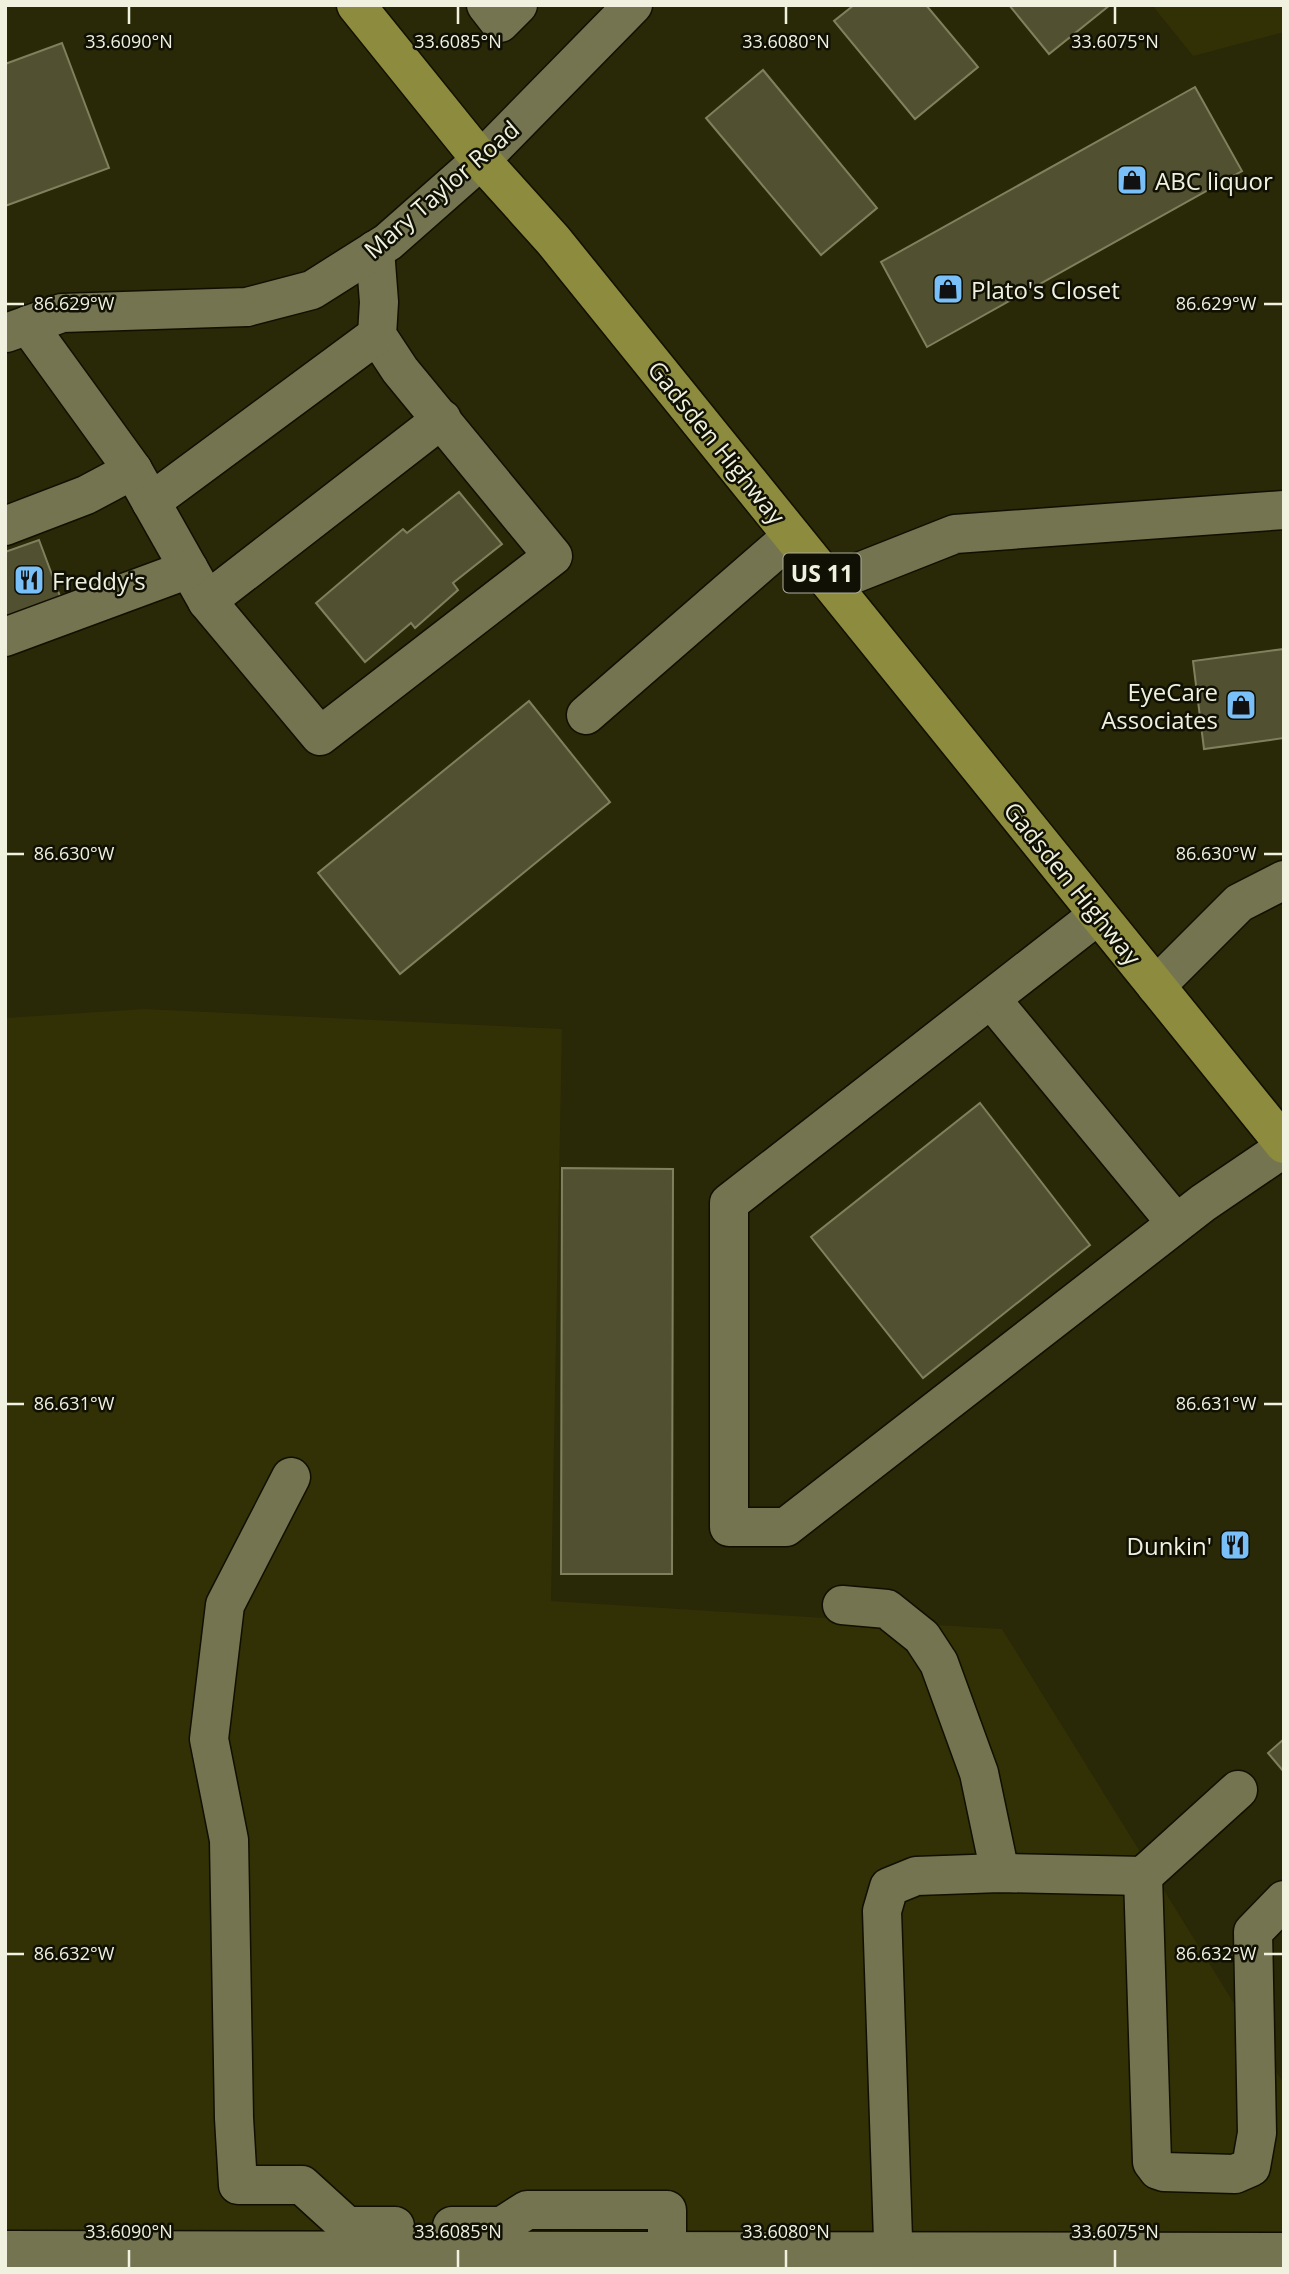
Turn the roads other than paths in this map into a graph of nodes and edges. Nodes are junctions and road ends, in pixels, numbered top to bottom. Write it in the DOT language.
graph roads {
  1 [pos="633,5"];
  2 [pos="369,10"];
  3 [pos="481,160"];
  4 [pos="375,250"];
  5 [pos="16,329"];
  6 [pos="377,335"];
  7 [pos="442,419"];
  8 [pos="133,470"];
  9 [pos="151,502"];
  10 [pos="1284,510"];
  11 [pos="5,526"];
  12 [pos="792,536"];
  13 [pos="831,583"];
  14 [pos="198,585"];
  15 [pos="5,637"];
  16 [pos="586,715"];
  17 [pos="1284,880"];
  18 [pos="1098,915"];
  19 [pos="1156,986"];
  20 [pos="991,999"];
  21 [pos="1284,1146"];
  22 [pos="1176,1223"];
  23 [pos="291,1477"];
  24 [pos="842,1605"];
  25 [pos="1238,1790"];
  26 [pos="1000,1873"];
  27 [pos="1143,1876"];
  28 [pos="1284,1900"];
  29 [pos="346,2248"];
  30 [pos="1284,2252"];
  31 [pos="6,2256"];
  32 [pos="894,2260"];
  1 -- 3 [label="street, Mary Taylor Road"];
  2 -- 3 [label="main road, Gadsden Highway / US 11"];
  3 -- 4 [label="street, Mary Taylor Road"];
  3 -- 12 [label="main road, Gadsden Highway / US 11"];
  4 -- 5 [label="street, Mary Taylor Road"];
  4 -- 6 [label="street"];
  5 -- 8 [label="street"];
  6 -- 7 [label="street"];
  6 -- 9 [label="street"];
  7 -- 14 [label="street"];
  7 -- 14 [label="street"];
  8 -- 9 [label="street"];
  8 -- 11 [label="street"];
  9 -- 14 [label="street"];
  10 -- 13 [label="street"];
  12 -- 13 [label="main road, Gadsden Highway / US 11"];
  12 -- 16 [label="street"];
  13 -- 18 [label="main road, Gadsden Highway / US 11"];
  14 -- 15 [label="street"];
  17 -- 19 [label="street"];
  18 -- 19 [label="main road, Gadsden Highway / US 11"];
  18 -- 20 [label="street"];
  19 -- 21 [label="main road, Gadsden Highway / US 11"];
  20 -- 22 [label="street"];
  20 -- 22 [label="street"];
  21 -- 22 [label="street"];
  23 -- 29 [label="street"];
  24 -- 26 [label="street"];
  25 -- 27 [label="street"];
  26 -- 27 [label="street"];
  26 -- 32 [label="street"];
  27 -- 28 [label="street"];
  29 -- 31 [label="street"];
  29 -- 32 [label="street"];
  30 -- 32 [label="street"];
}
